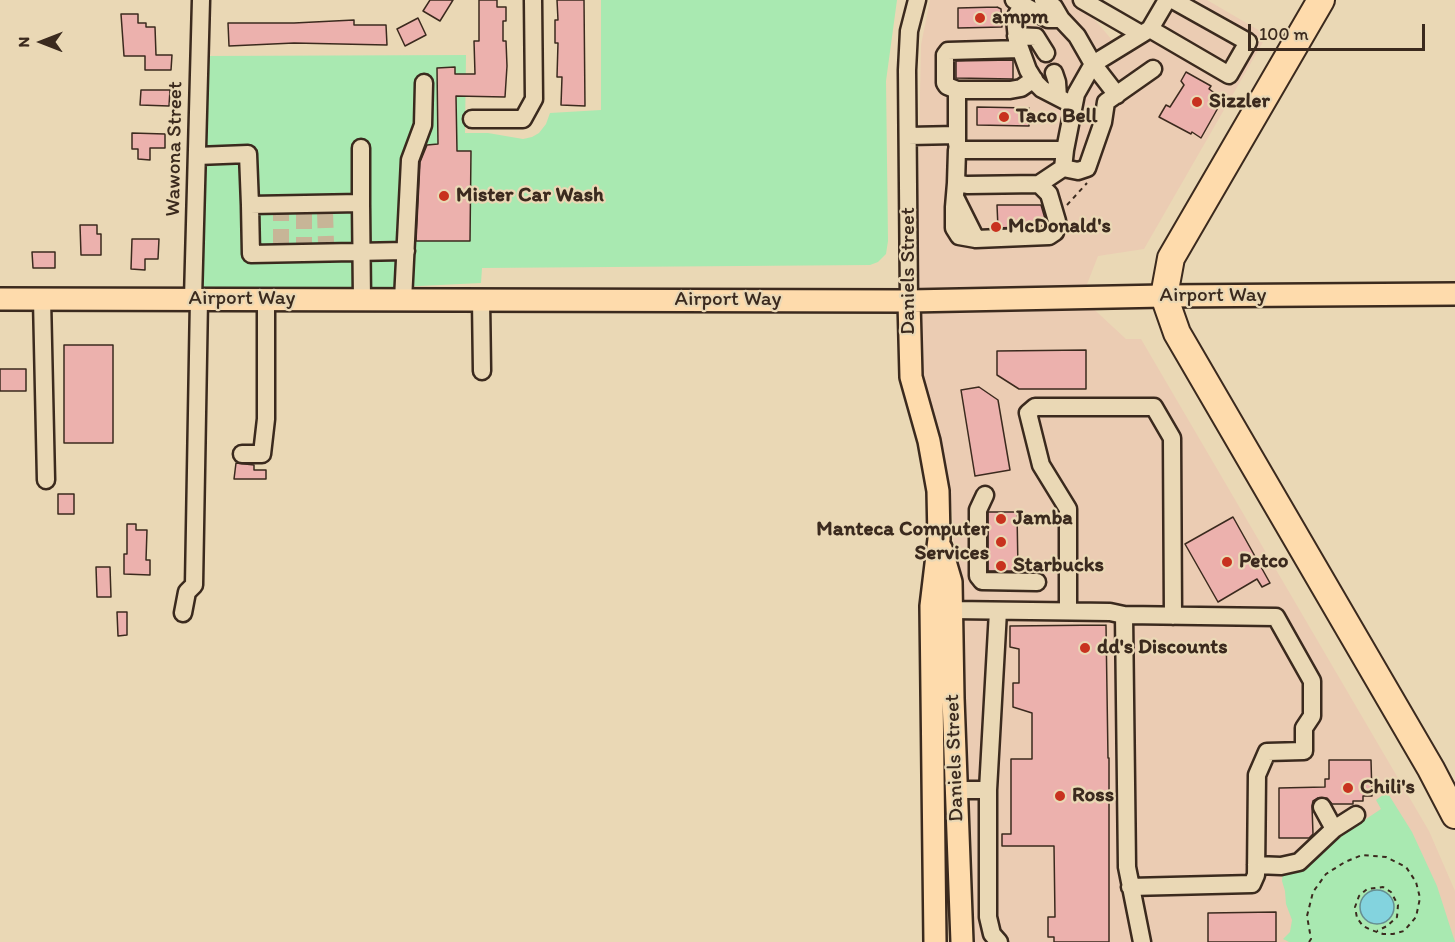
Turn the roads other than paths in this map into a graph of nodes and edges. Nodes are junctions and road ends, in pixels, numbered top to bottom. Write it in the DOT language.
graph roads {
  1 [pos="201,0"];
  2 [pos="533,0"];
  3 [pos="917,0"];
  4 [pos="1043,0"];
  5 [pos="1082,0"];
  6 [pos="1167,0"];
  7 [pos="1173,0"];
  8 [pos="1321,0"];
  9 [pos="1018,2"];
  10 [pos="1060,19"];
  11 [pos="1146,31"];
  12 [pos="1018,42"];
  13 [pos="1046,53"];
  14 [pos="1093,64"];
  15 [pos="1153,69"];
  16 [pos="1054,73"];
  17 [pos="1034,80"];
  18 [pos="424,83"];
  19 [pos="957,90"];
  20 [pos="1117,95"];
  21 [pos="1058,97"];
  22 [pos="1073,105"];
  23 [pos="472,119"];
  24 [pos="908,136"];
  25 [pos="957,143"];
  26 [pos="361,148"];
  27 [pos="1065,150"];
  28 [pos="197,156"];
  29 [pos="1062,168"];
  30 [pos="1039,184"];
  31 [pos="955,189"];
  32 [pos="361,203"];
  33 [pos="250,206"];
  34 [pos="362,251"];
  35 [pos="406,251"];
  36 [pos="1455,294"];
  37 [pos="1164,296"];
  38 [pos="0,299"];
  39 [pos="42,299"];
  40 [pos="196,299"];
  41 [pos="266,299"];
  42 [pos="362,300"];
  43 [pos="403,300"];
  44 [pos="481,300"];
  45 [pos="909,301"];
  46 [pos="482,371"];
  47 [pos="242,454"];
  48 [pos="46,480"];
  49 [pos="985,495"];
  50 [pos="939,539"];
  51 [pos="1037,582"];
  52 [pos="934,584"];
  53 [pos="952,610"];
  54 [pos="998,610"];
  55 [pos="1068,611"];
  56 [pos="183,613"];
  57 [pos="1124,615"];
  58 [pos="1173,616"];
  59 [pos="956,790"];
  60 [pos="988,790"];
  61 [pos="1322,807"];
  62 [pos="1356,815"];
  63 [pos="1455,815"];
  64 [pos="1334,829"];
  65 [pos="1257,865"];
  66 [pos="1130,887"];
  67 [pos="935,942"];
  68 [pos="962,942"];
  69 [pos="999,942"];
  70 [pos="1142,942"];
  1 -- 28 [label="street, Wawona Street"];
  2 -- 23 [label="street"];
  3 -- 24 [label="street, Daniels Street"];
  4 -- 10 [label="street"];
  5 -- 11 [label="street"];
  6 -- 11 [label="street"];
  7 -- 11 [label="street"];
  8 -- 37 [label="highway"];
  9 -- 10 [label="street"];
  9 -- 12 [label="street"];
  10 -- 14 [label="street"];
  11 -- 14 [label="street"];
  12 -- 13 [label="street"];
  12 -- 17 [label="street"];
  12 -- 19 [label="street"];
  14 -- 20 [label="street"];
  14 -- 22 [label="street"];
  15 -- 20 [label="street"];
  16 -- 21 [label="street"];
  17 -- 19 [label="street"];
  17 -- 21 [label="street"];
  18 -- 35 [label="street"];
  19 -- 25 [label="street"];
  20 -- 29 [label="street"];
  21 -- 22 [label="street"];
  22 -- 27 [label="street"];
  24 -- 25 [label="street"];
  24 -- 45 [label="street, Daniels Street"];
  25 -- 27 [label="street"];
  25 -- 31 [label="street"];
  26 -- 32 [label="street"];
  27 -- 29 [label="street"];
  28 -- 33 [label="street"];
  28 -- 40 [label="street, Wawona Street"];
  29 -- 30 [label="street"];
  30 -- 31 [label="street"];
  30 -- 31 [label="street"];
  32 -- 33 [label="street"];
  32 -- 34 [label="street"];
  33 -- 34 [label="street"];
  34 -- 35 [label="street"];
  34 -- 42 [label="street"];
  35 -- 43 [label="street"];
  36 -- 37 [label="main road, Airport Way"];
  37 -- 45 [label="main road, Airport Way"];
  37 -- 63 [label="highway"];
  38 -- 39 [label="main road, Airport Way"];
  39 -- 40 [label="main road, Airport Way"];
  39 -- 48 [label="street"];
  40 -- 41 [label="main road, Airport Way"];
  40 -- 56 [label="street, Wawona Street"];
  41 -- 42 [label="main road, Airport Way"];
  41 -- 47 [label="street"];
  42 -- 43 [label="main road, Airport Way"];
  43 -- 44 [label="main road, Airport Way"];
  44 -- 45 [label="main road, Airport Way"];
  44 -- 46 [label="street"];
  45 -- 50 [label="main road, Daniels Street"];
  49 -- 51 [label="street"];
  50 -- 52 [label="main road, Daniels Street"];
  50 -- 53 [label="main road, Daniels Street"];
  52 -- 53 [label="street"];
  52 -- 67 [label="main road, Daniels Street"];
  53 -- 54 [label="street"];
  53 -- 59 [label="main road, Daniels Street"];
  54 -- 55 [label="street"];
  54 -- 60 [label="street"];
  55 -- 57 [label="street"];
  55 -- 58 [label="street"];
  57 -- 58 [label="street"];
  57 -- 66 [label="street"];
  58 -- 65 [label="street"];
  59 -- 60 [label="street"];
  59 -- 68 [label="main road, Daniels Street"];
  60 -- 69 [label="street"];
  61 -- 64 [label="street"];
  62 -- 64 [label="street"];
  64 -- 65 [label="street"];
  65 -- 66 [label="street"];
  66 -- 70 [label="street"];
}
